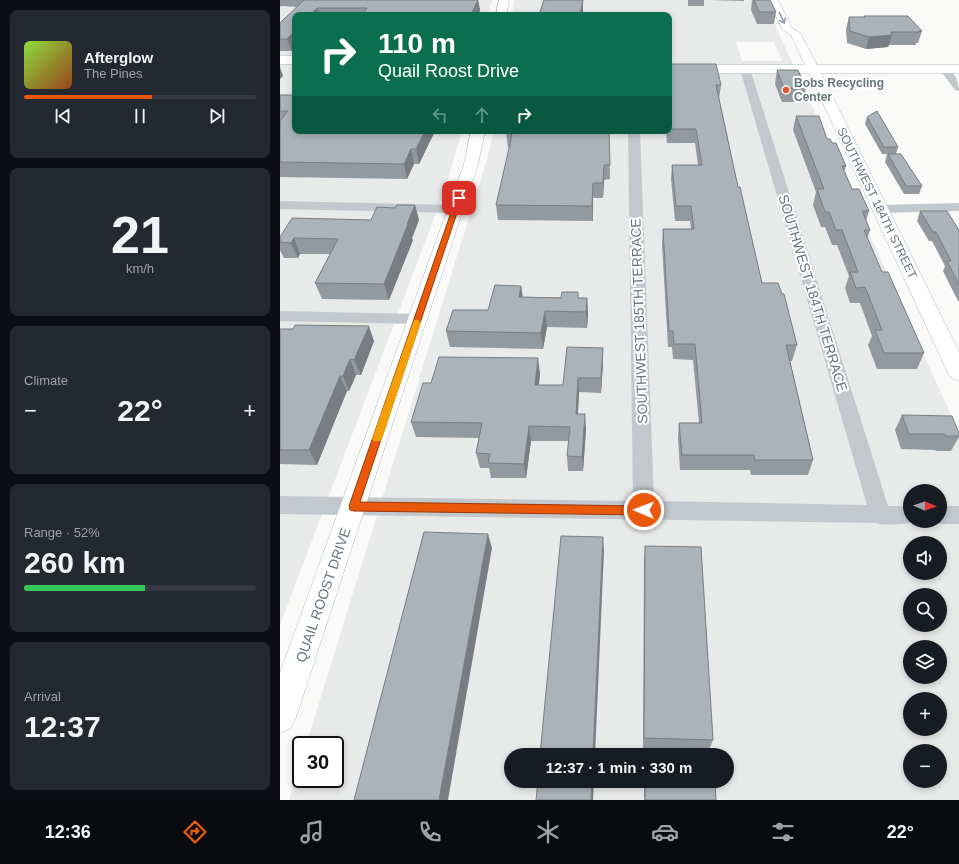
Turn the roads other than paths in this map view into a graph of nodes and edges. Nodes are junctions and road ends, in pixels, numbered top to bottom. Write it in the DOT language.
graph roads {
  1 [pos="504,0"];
  2 [pos="773,0"];
  3 [pos="783,0"];
  4 [pos="502,12"];
  5 [pos="795,33"];
  6 [pos="280,60"];
  7 [pos="292,60"];
  8 [pos="280,69"];
  9 [pos="672,69"];
  10 [pos="745,69"];
  11 [pos="944,69"];
  12 [pos="959,69"];
  13 [pos="292,70"];
  14 [pos="813,70"];
  15 [pos="959,88"];
  16 [pos="477,134"];
  17 [pos="634,134"];
  18 [pos="280,205"];
  19 [pos="959,207"];
  20 [pos="455,209"];
  21 [pos="880,209"];
  22 [pos="280,316"];
  23 [pos="418,319"];
  24 [pos="959,373"];
  25 [pos="280,505"];
  26 [pos="354,506"];
  27 [pos="644,510"];
  28 [pos="903,515"];
  29 [pos="947,515"];
  30 [pos="959,515"];
  31 [pos="881,516"];
  32 [pos="280,717"];
  1 -- 4 [label="main road"];
  2 -- 5 [label="main road, SOUTHWEST 184TH STREET, one-way"];
  3 -- 5 [label="main road, SOUTHWEST 184TH STREET"];
  5 -- 14 [label="main road, SOUTHWEST 184TH STREET"];
  6 -- 7 [label="main road"];
  8 -- 13 [label="main road"];
  9 -- 10 [label="main road"];
  10 -- 14 [label="main road"];
  10 -- 31 [label="street, SOUTHWEST 184TH TERRACE"];
  11 -- 12 [label="main road"];
  11 -- 14 [label="main road"];
  11 -- 15 [label="street"];
  14 -- 21 [label="main road, SOUTHWEST 184TH STREET"];
  16 -- 20 [label="main road, QUAIL ROOST DRIVE"];
  17 -- 27 [label="street, SOUTHWEST 185TH TERRACE"];
  18 -- 20 [label="street"];
  19 -- 21 [label="street"];
  20 -- 23 [label="main road, QUAIL ROOST DRIVE"];
  21 -- 24 [label="main road, SOUTHWEST 184TH STREET"];
  22 -- 23 [label="street"];
  23 -- 26 [label="main road, QUAIL ROOST DRIVE"];
  25 -- 26 [label="street"];
  26 -- 27 [label="street"];
  26 -- 32 [label="main road, QUAIL ROOST DRIVE"];
  27 -- 31 [label="street"];
  28 -- 31 [label="street"];
  29 -- 30 [label="street"];
}
